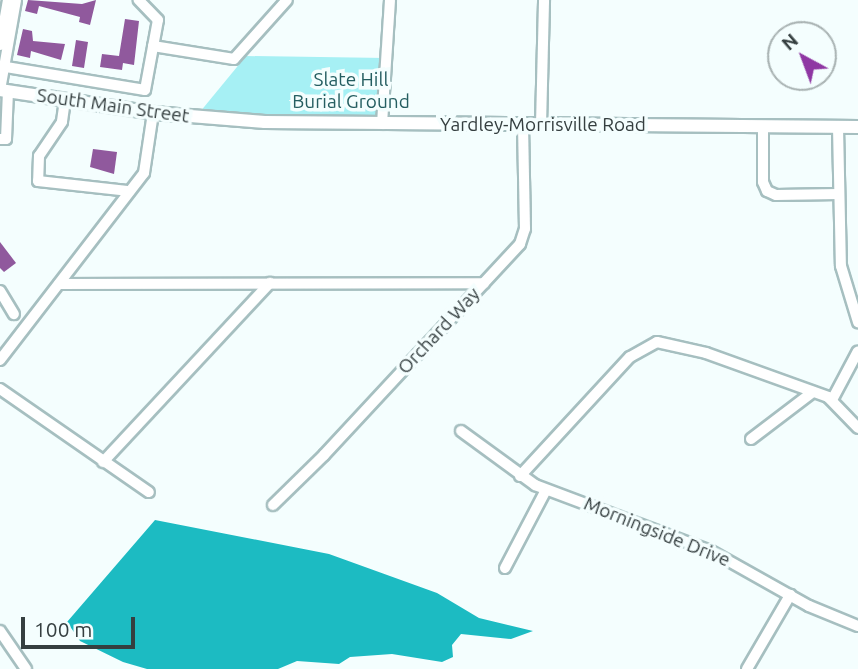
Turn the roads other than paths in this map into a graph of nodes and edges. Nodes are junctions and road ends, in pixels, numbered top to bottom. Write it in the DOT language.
graph roads {
  1 [pos="8,0"];
  2 [pos="16,0"];
  3 [pos="139,0"];
  4 [pos="287,0"];
  5 [pos="390,0"];
  6 [pos="544,0"];
  7 [pos="0,45"];
  8 [pos="153,46"];
  9 [pos="2,67"];
  10 [pos="3,91"];
  11 [pos="65,100"];
  12 [pos="153,113"];
  13 [pos="227,120"];
  14 [pos="382,124"];
  15 [pos="523,125"];
  16 [pos="541,125"];
  17 [pos="763,127"];
  18 [pos="838,127"];
  19 [pos="858,127"];
  20 [pos="0,139"];
  21 [pos="129,191"];
  22 [pos="839,194"];
  23 [pos="484,283"];
  24 [pos="59,284"];
  25 [pos="270,284"];
  26 [pos="0,291"];
  27 [pos="14,314"];
  28 [pos="858,323"];
  29 [pos="858,351"];
  30 [pos="0,360"];
  31 [pos="0,389"];
  32 [pos="813,392"];
  33 [pos="832,400"];
  34 [pos="858,428"];
  35 [pos="461,431"];
  36 [pos="751,439"];
  37 [pos="103,461"];
  38 [pos="520,476"];
  39 [pos="546,490"];
  40 [pos="149,492"];
  41 [pos="273,505"];
  42 [pos="505,568"];
  43 [pos="790,595"];
  44 [pos="858,626"];
  45 [pos="0,631"];
  46 [pos="26,669"];
  47 [pos="747,669"];
  1 -- 7 [label="street"];
  2 -- 9 [label="street"];
  3 -- 8 [label="street"];
  4 -- 8 [label="street"];
  5 -- 14 [label="street"];
  6 -- 16 [label="street"];
  8 -- 9 [label="street"];
  9 -- 10 [label="street"];
  10 -- 11 [label="main road, South Main Street"];
  10 -- 20 [label="street"];
  11 -- 12 [label="main road, South Main Street"];
  11 -- 21 [label="street"];
  12 -- 13 [label="main road, South Main Street"];
  12 -- 21 [label="street"];
  13 -- 14 [label="main road, Yardley-Morrisville Road"];
  14 -- 15 [label="main road, Yardley-Morrisville Road"];
  15 -- 16 [label="main road, Yardley-Morrisville Road"];
  15 -- 23 [label="street, Orchard Way"];
  16 -- 17 [label="main road, Yardley-Morrisville Road"];
  17 -- 18 [label="main road, Yardley-Morrisville Road"];
  17 -- 22 [label="street"];
  18 -- 19 [label="main road, Yardley-Morrisville Road"];
  18 -- 22 [label="street"];
  21 -- 24 [label="street"];
  22 -- 28 [label="street"];
  23 -- 25 [label="street"];
  23 -- 41 [label="street, Orchard Way"];
  24 -- 25 [label="street"];
  24 -- 30 [label="street"];
  25 -- 37 [label="street"];
  26 -- 27 [label="street"];
  29 -- 33 [label="street"];
  31 -- 37 [label="street"];
  32 -- 33 [label="street"];
  32 -- 36 [label="street"];
  32 -- 38 [label="street"];
  33 -- 34 [label="street"];
  35 -- 38 [label="street, Morningside Drive"];
  37 -- 40 [label="street"];
  38 -- 39 [label="street, Morningside Drive"];
  39 -- 42 [label="street"];
  39 -- 43 [label="street, Morningside Drive"];
  43 -- 44 [label="street, Morningside Drive"];
  43 -- 47 [label="street"];
  45 -- 46 [label="street"];
}
